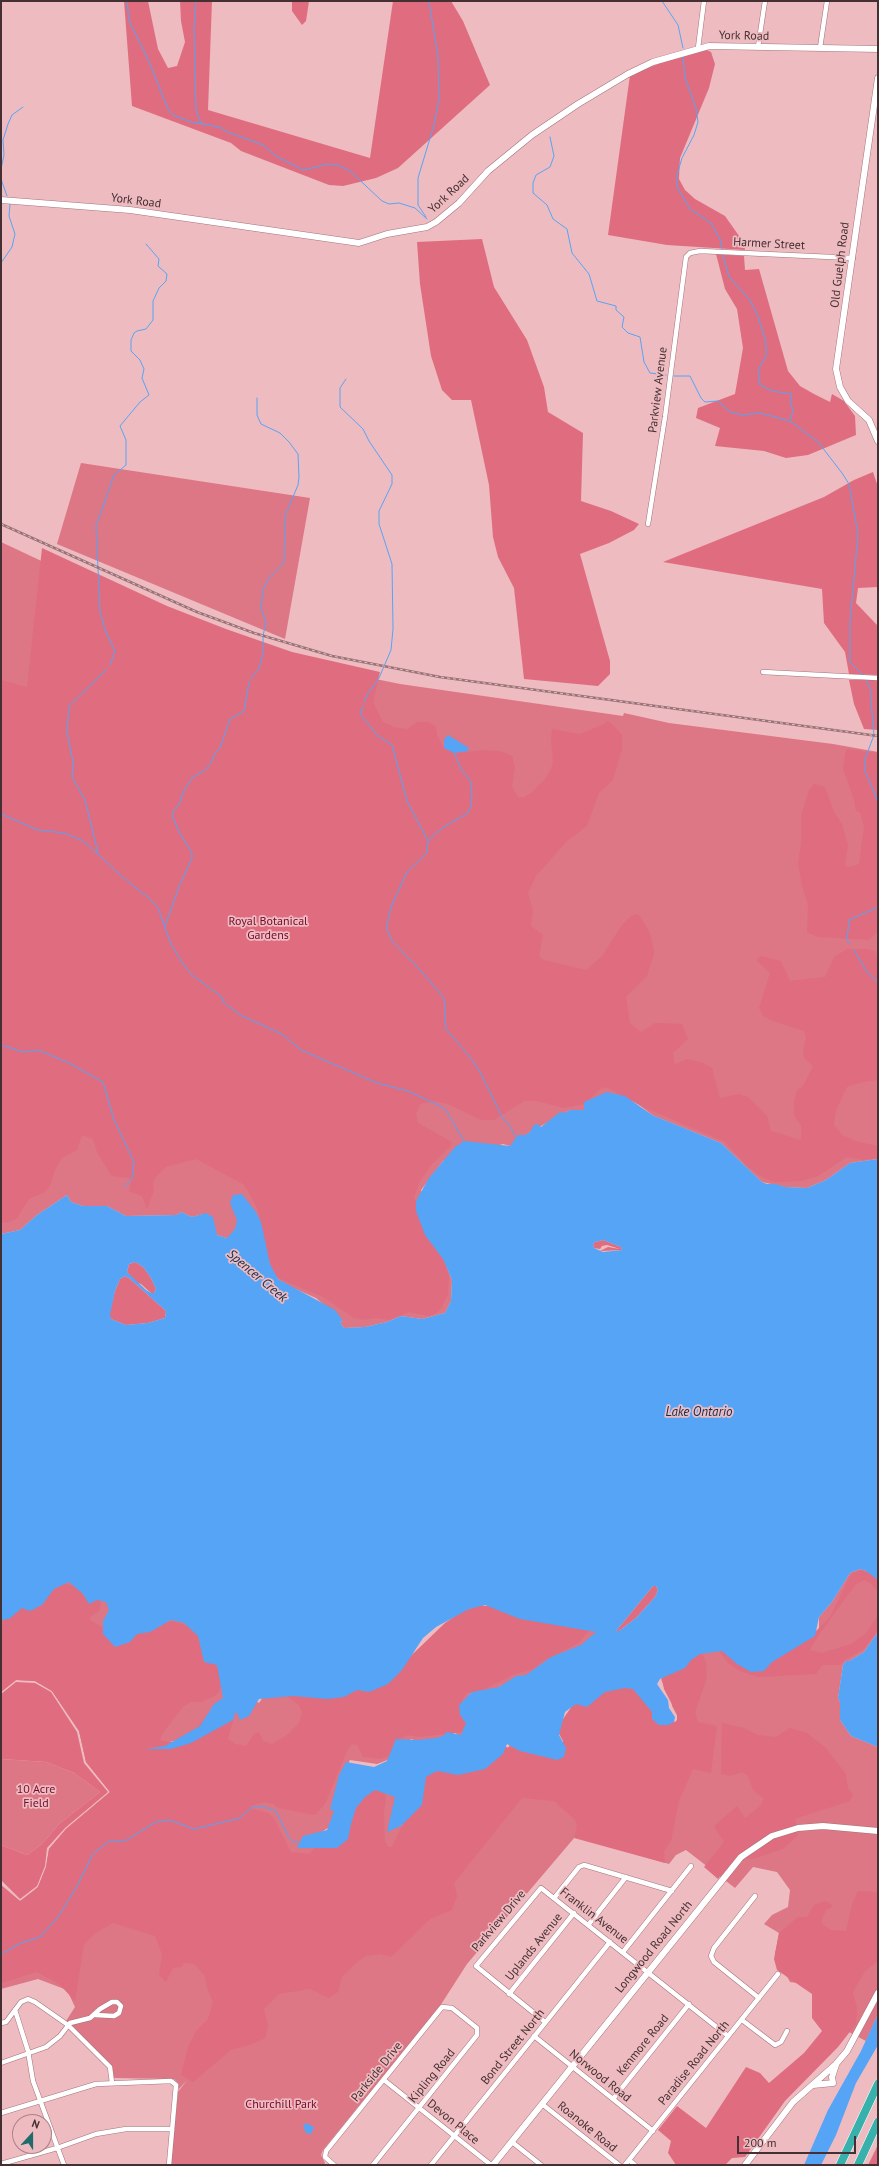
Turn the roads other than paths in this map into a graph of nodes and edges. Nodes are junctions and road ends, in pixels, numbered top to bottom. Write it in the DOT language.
graph roads {
  1 [pos="704,1"];
  2 [pos="765,1"];
  3 [pos="827,1"];
  4 [pos="758,47"];
  5 [pos="698,48"];
  6 [pos="820,48"];
  7 [pos="878,49"];
  8 [pos="878,78"];
  9 [pos="1,200"];
  10 [pos="686,257"];
  11 [pos="853,258"];
  12 [pos="878,441"];
  13 [pos="648,524"];
  14 [pos="763,672"];
  15 [pos="878,678"];
  16 [pos="878,1831"];
  17 [pos="691,1866"];
  18 [pos="626,1877"];
  19 [pos="541,1888"];
  20 [pos="672,1891"];
  21 [pos="755,1896"];
  22 [pos="555,1897"];
  23 [pos="574,1913"];
  24 [pos="589,1924"];
  25 [pos="610,1942"];
  26 [pos="623,1952"];
  27 [pos="648,1972"];
  28 [pos="778,1974"];
  29 [pos="878,1992"];
  30 [pos="509,1994"];
  31 [pos="759,1998"];
  32 [pos="689,2004"];
  33 [pos="448,2006"];
  34 [pos="14,2010"];
  35 [pos="94,2015"];
  36 [pos="742,2020"];
  37 [pos="545,2022"];
  38 [pos="1,2023"];
  39 [pos="68,2025"];
  40 [pos="786,2031"];
  41 [pos="534,2036"];
  42 [pos="728,2036"];
  43 [pos="28,2054"];
  44 [pos="1,2063"];
  45 [pos="836,2064"];
  46 [pos="572,2067"];
  47 [pos="384,2080"];
  48 [pos="112,2082"];
  49 [pos="878,2084"];
  50 [pos="811,2086"];
  51 [pos="613,2099"];
  52 [pos="40,2102"];
  53 [pos="542,2104"];
  54 [pos="419,2108"];
  55 [pos="1,2113"];
  56 [pos="878,2122"];
  57 [pos="172,2130"];
  58 [pos="652,2131"];
  59 [pos="454,2136"];
  60 [pos="512,2142"];
  61 [pos="57,2148"];
  62 [pos="629,2160"];
  63 [pos="1,2164"];
  64 [pos="64,2165"];
  65 [pos="169,2165"];
  66 [pos="334,2165"];
  67 [pos="373,2165"];
  68 [pos="431,2165"];
  69 [pos="492,2165"];
  70 [pos="541,2165"];
  71 [pos="619,2165"];
  72 [pos="625,2165"];
  73 [pos="635,2165"];
  74 [pos="745,2165"];
  75 [pos="840,2165"];
  76 [pos="858,2165"];
  1 -- 5 [label="street"];
  2 -- 4 [label="street"];
  3 -- 6 [label="street"];
  4 -- 5 [label="street, York Road"];
  4 -- 6 [label="street, York Road"];
  5 -- 9 [label="street, York Road"];
  6 -- 7 [label="street, York Road"];
  8 -- 11 [label="street, Old Guelph Road"];
  10 -- 11 [label="street, Harmer Street"];
  10 -- 13 [label="street, Parkview Avenue"];
  11 -- 12 [label="street, Old Guelph Road"];
  14 -- 15 [label="street"];
  16 -- 27 [label="street, Longwood Road North"];
  17 -- 20 [label="street"];
  18 -- 20 [label="street"];
  18 -- 22 [label="street"];
  18 -- 24 [label="street"];
  19 -- 22 [label="street, Franklin Avenue"];
  19 -- 30 [label="street, Parkview Drive"];
  20 -- 26 [label="street"];
  21 -- 31 [label="street"];
  22 -- 23 [label="street, Franklin Avenue"];
  23 -- 24 [label="street, Franklin Avenue"];
  23 -- 30 [label="street, Uplands Avenue"];
  24 -- 25 [label="street, Franklin Avenue"];
  25 -- 26 [label="street, Franklin Avenue"];
  25 -- 37 [label="street, Bond Street North"];
  26 -- 27 [label="street, Franklin Avenue"];
  27 -- 32 [label="street, Franklin Avenue"];
  27 -- 46 [label="street, Longwood Road North"];
  28 -- 31 [label="street, Paradise Road North"];
  29 -- 45 [label="street"];
  30 -- 37 [label="street"];
  31 -- 36 [label="street, Paradise Road North"];
  32 -- 42 [label="street, Franklin Avenue"];
  32 -- 51 [label="street, Kenmore Road"];
  33 -- 47 [label="street, Parkside Drive"];
  33 -- 54 [label="street, Kipling Road"];
  34 -- 38 [label="street"];
  34 -- 39 [label="street"];
  34 -- 43 [label="street"];
  35 -- 35 [label="street"];
  35 -- 39 [label="street"];
  36 -- 40 [label="street"];
  36 -- 42 [label="street, Paradise Road North"];
  37 -- 41 [label="street, Bond Street North"];
  39 -- 43 [label="street"];
  39 -- 48 [label="street"];
  41 -- 46 [label="street, Norwood Road"];
  41 -- 59 [label="street, Bond Street North"];
  42 -- 58 [label="street, Paradise Road North"];
  43 -- 44 [label="street"];
  43 -- 52 [label="street"];
  45 -- 50 [label="street"];
  45 -- 50 [label="street"];
  46 -- 51 [label="street, Norwood Road"];
  46 -- 53 [label="street, Longwood Road North"];
  47 -- 54 [label="street, Devon Place"];
  47 -- 66 [label="street, Parkside Drive"];
  48 -- 52 [label="street"];
  48 -- 57 [label="street"];
  49 -- 75 [label="highway"];
  50 -- 74 [label="street"];
  51 -- 58 [label="street, Norwood Road"];
  52 -- 55 [label="street"];
  52 -- 61 [label="street"];
  53 -- 60 [label="street, Longwood Road North"];
  53 -- 71 [label="street, Roanoke Road"];
  54 -- 59 [label="street, Devon Place"];
  54 -- 67 [label="street, Kipling Road"];
  56 -- 76 [label="highway"];
  57 -- 61 [label="street"];
  57 -- 65 [label="street"];
  58 -- 62 [label="street, Paradise Road North"];
  59 -- 68 [label="street, Bond Street North"];
  59 -- 69 [label="street, Devon Place"];
  60 -- 69 [label="street, Longwood Road North"];
  60 -- 70 [label="street"];
  61 -- 63 [label="street"];
  61 -- 64 [label="street"];
  62 -- 72 [label="street, Paradise Road North"];
  62 -- 73 [label="street"];
}
